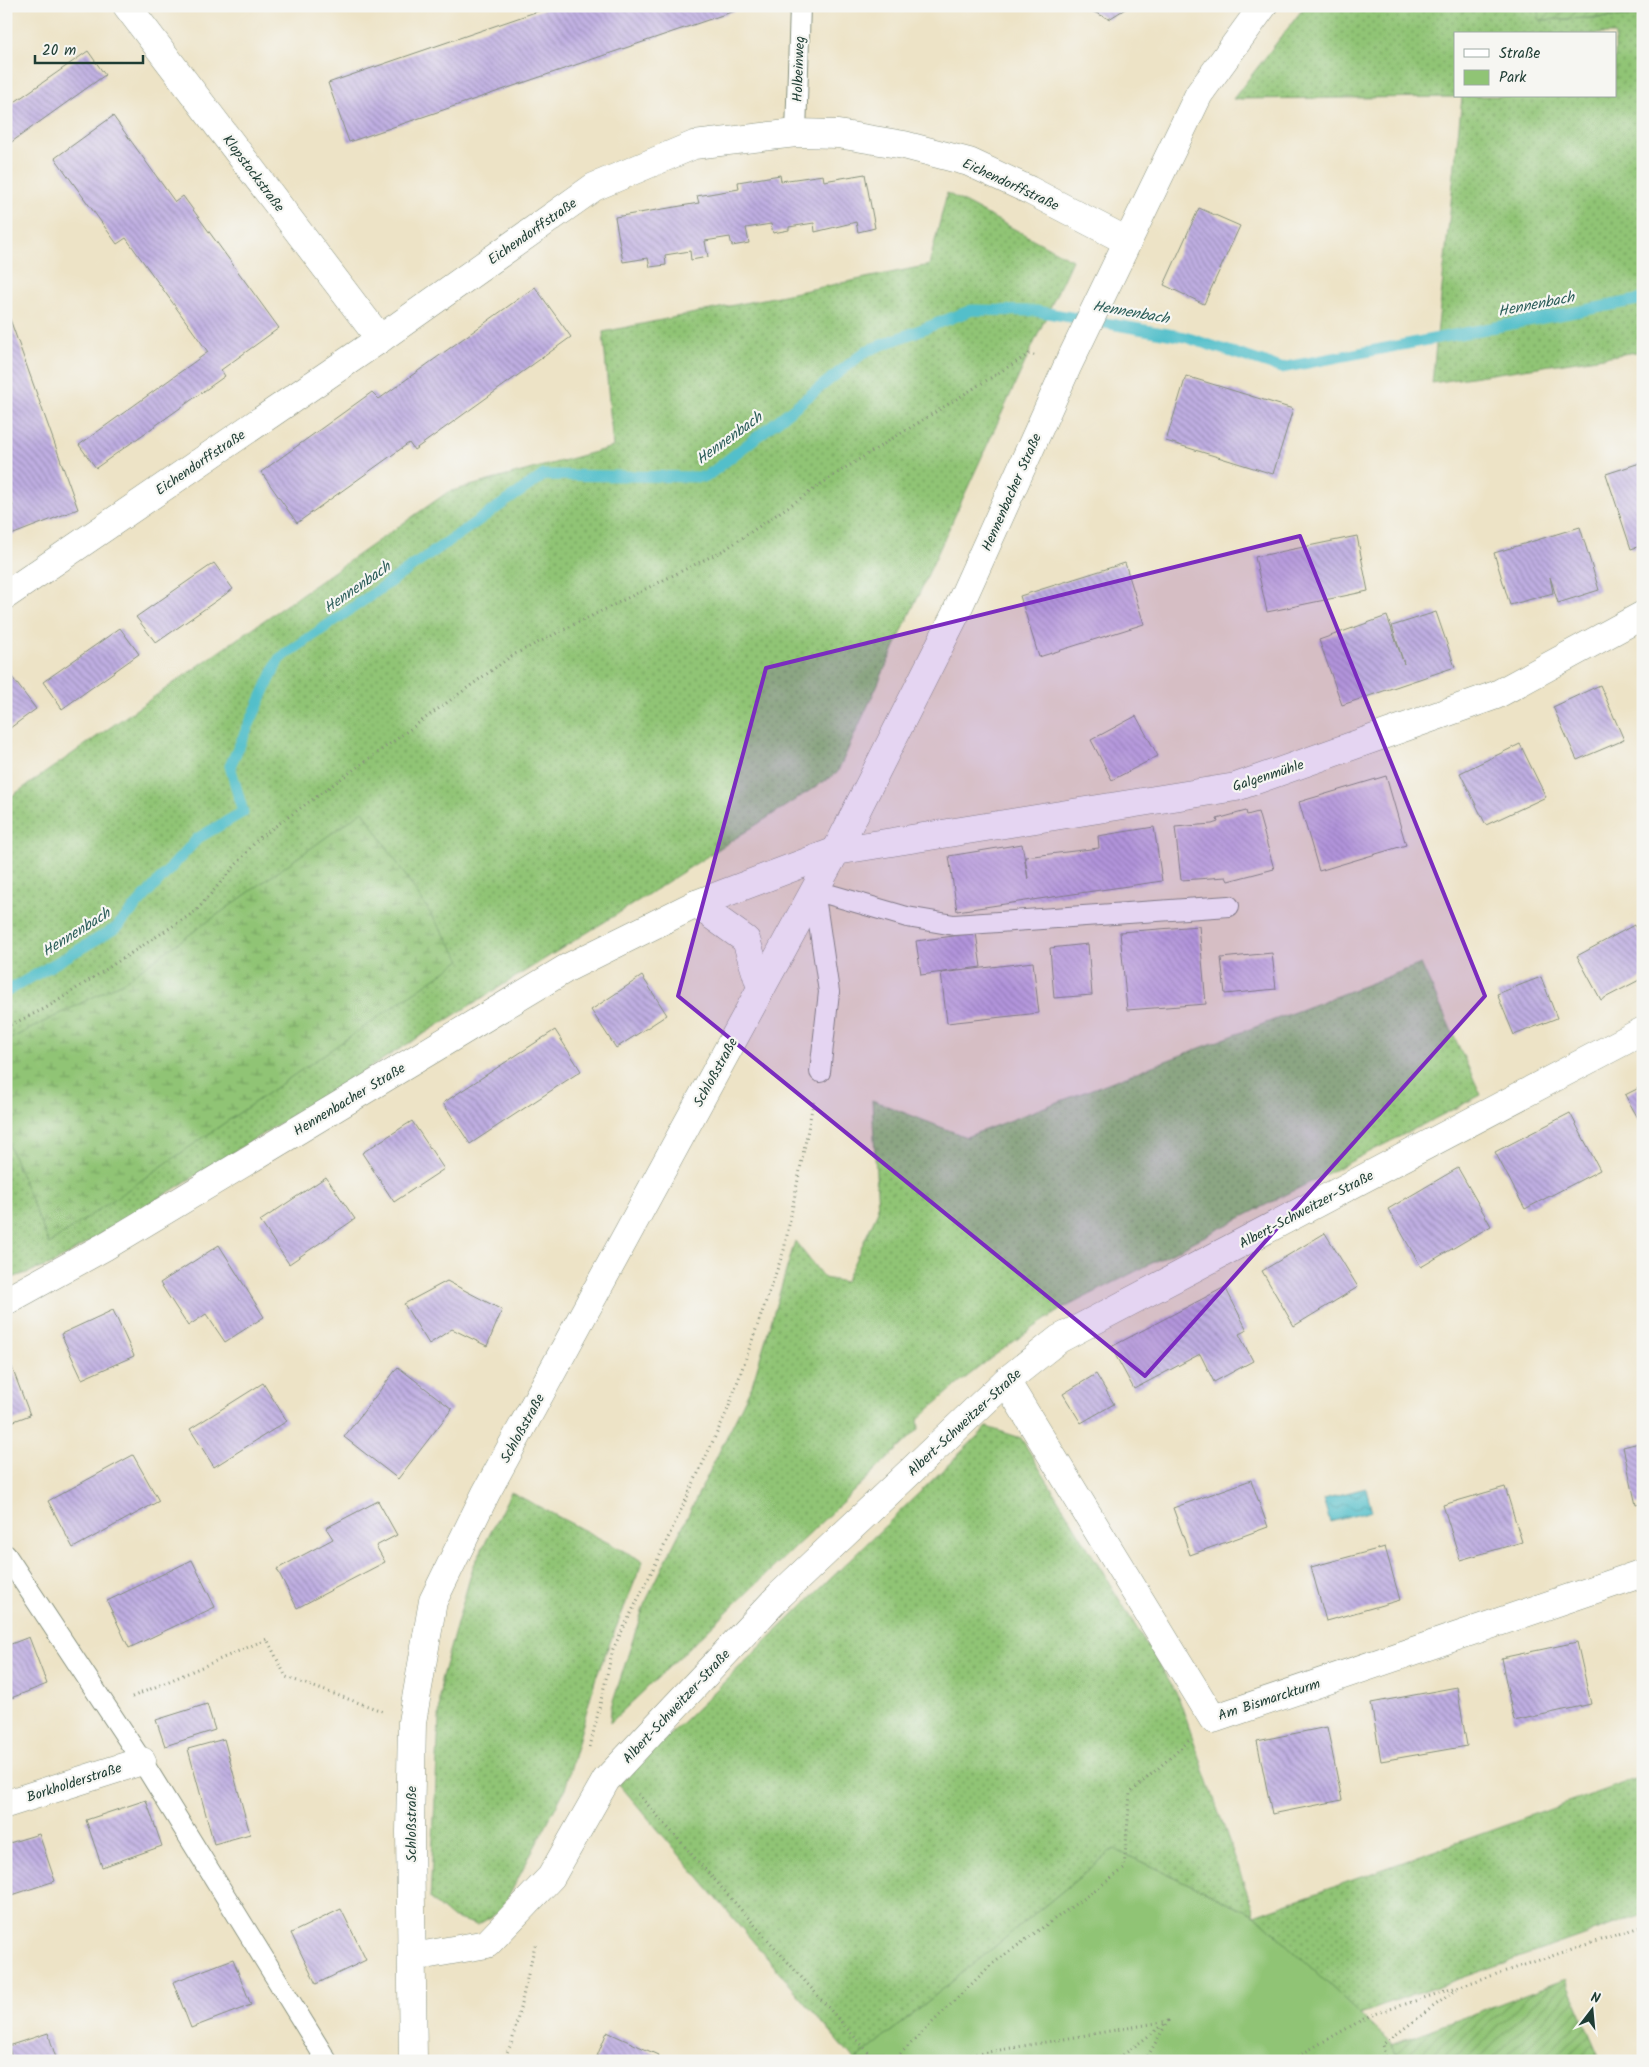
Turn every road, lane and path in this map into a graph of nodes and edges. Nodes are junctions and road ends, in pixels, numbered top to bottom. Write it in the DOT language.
graph roads {
  1 [pos="127,6"];
  2 [pos="800,6"];
  3 [pos="1263,6"];
  4 [pos="796,133"];
  5 [pos="1127,241"];
  6 [pos="380,339"];
  7 [pos="1068,367"];
  8 [pos="6,595"];
  9 [pos="1643,615"];
  10 [pos="836,852"];
  11 [pos="814,890"];
  12 [pos="696,904"];
  13 [pos="1228,906"];
  14 [pos="761,988"];
  15 [pos="6,1027"];
  16 [pos="1643,1031"];
  17 [pos="820,1072"];
  18 [pos="6,1301"];
  19 [pos="1006,1382"];
  20 [pos="6,1555"];
  21 [pos="1643,1573"];
  22 [pos="107,1708"];
  23 [pos="1213,1719"];
  24 [pos="412,1722"];
  25 [pos="142,1761"];
  26 [pos="611,1775"];
  27 [pos="6,1804"];
  28 [pos="1643,1926"];
  29 [pos="537,1936"];
  30 [pos="413,1957"];
  31 [pos="1459,1987"];
  32 [pos="1168,2021"];
  33 [pos="328,2061"];
  34 [pos="413,2061"];
  35 [pos="504,2061"];
  36 [pos="876,2061"];
  37 [pos="893,2061"];
  38 [pos="936,2061"];
  39 [pos="1115,2061"];
  40 [pos="1145,2061"];
  41 [pos="1290,2061"];
  42 [pos="1387,2061"];
  1 -- 6 [label="street, Klopstockstraße"];
  2 -- 4 [label="lane, Holbeinweg"];
  3 -- 5 [label="street, Hennenbacher Straße"];
  4 -- 5 [label="street, Eichendorffstraße"];
  4 -- 6 [label="street, Eichendorffstraße"];
  5 -- 7 [label="street, Hennenbacher Straße"];
  6 -- 8 [label="street, Eichendorffstraße"];
  7 -- 10 [label="street, Hennenbacher Straße"];
  7 -- 15 [label="path"];
  9 -- 10 [label="street, Galgenmühle"];
  10 -- 11 [label="street, Schloßstraße"];
  10 -- 12 [label="street, Hennenbacher Straße"];
  11 -- 13 [label="lane"];
  11 -- 14 [label="street, Schloßstraße"];
  11 -- 17 [label="lane"];
  12 -- 14 [label="street"];
  12 -- 18 [label="street, Hennenbacher Straße"];
  14 -- 24 [label="street, Schloßstraße"];
  16 -- 19 [label="street, Albert-Schweitzer-Straße"];
  17 -- 26 [label="path"];
  19 -- 23 [label="street, Am Bismarckturm"];
  19 -- 26 [label="street, Albert-Schweitzer-Straße"];
  20 -- 22 [label="lane"];
  21 -- 23 [label="street, Am Bismarckturm"];
  22 -- 24 [label="path"];
  22 -- 25 [label="lane"];
  23 -- 37 [label="path"];
  24 -- 30 [label="street, Schloßstraße"];
  25 -- 27 [label="street, Borkholderstraße"];
  25 -- 33 [label="lane"];
  26 -- 30 [label="street, Albert-Schweitzer-Straße"];
  26 -- 36 [label="path"];
  28 -- 31 [label="path"];
  29 -- 35 [label="path"];
  30 -- 34 [label="street, Schloßstraße"];
  31 -- 41 [label="path"];
  31 -- 42 [label="path"];
  32 -- 38 [label="path"];
  32 -- 39 [label="path"];
  32 -- 40 [label="path"];
}
